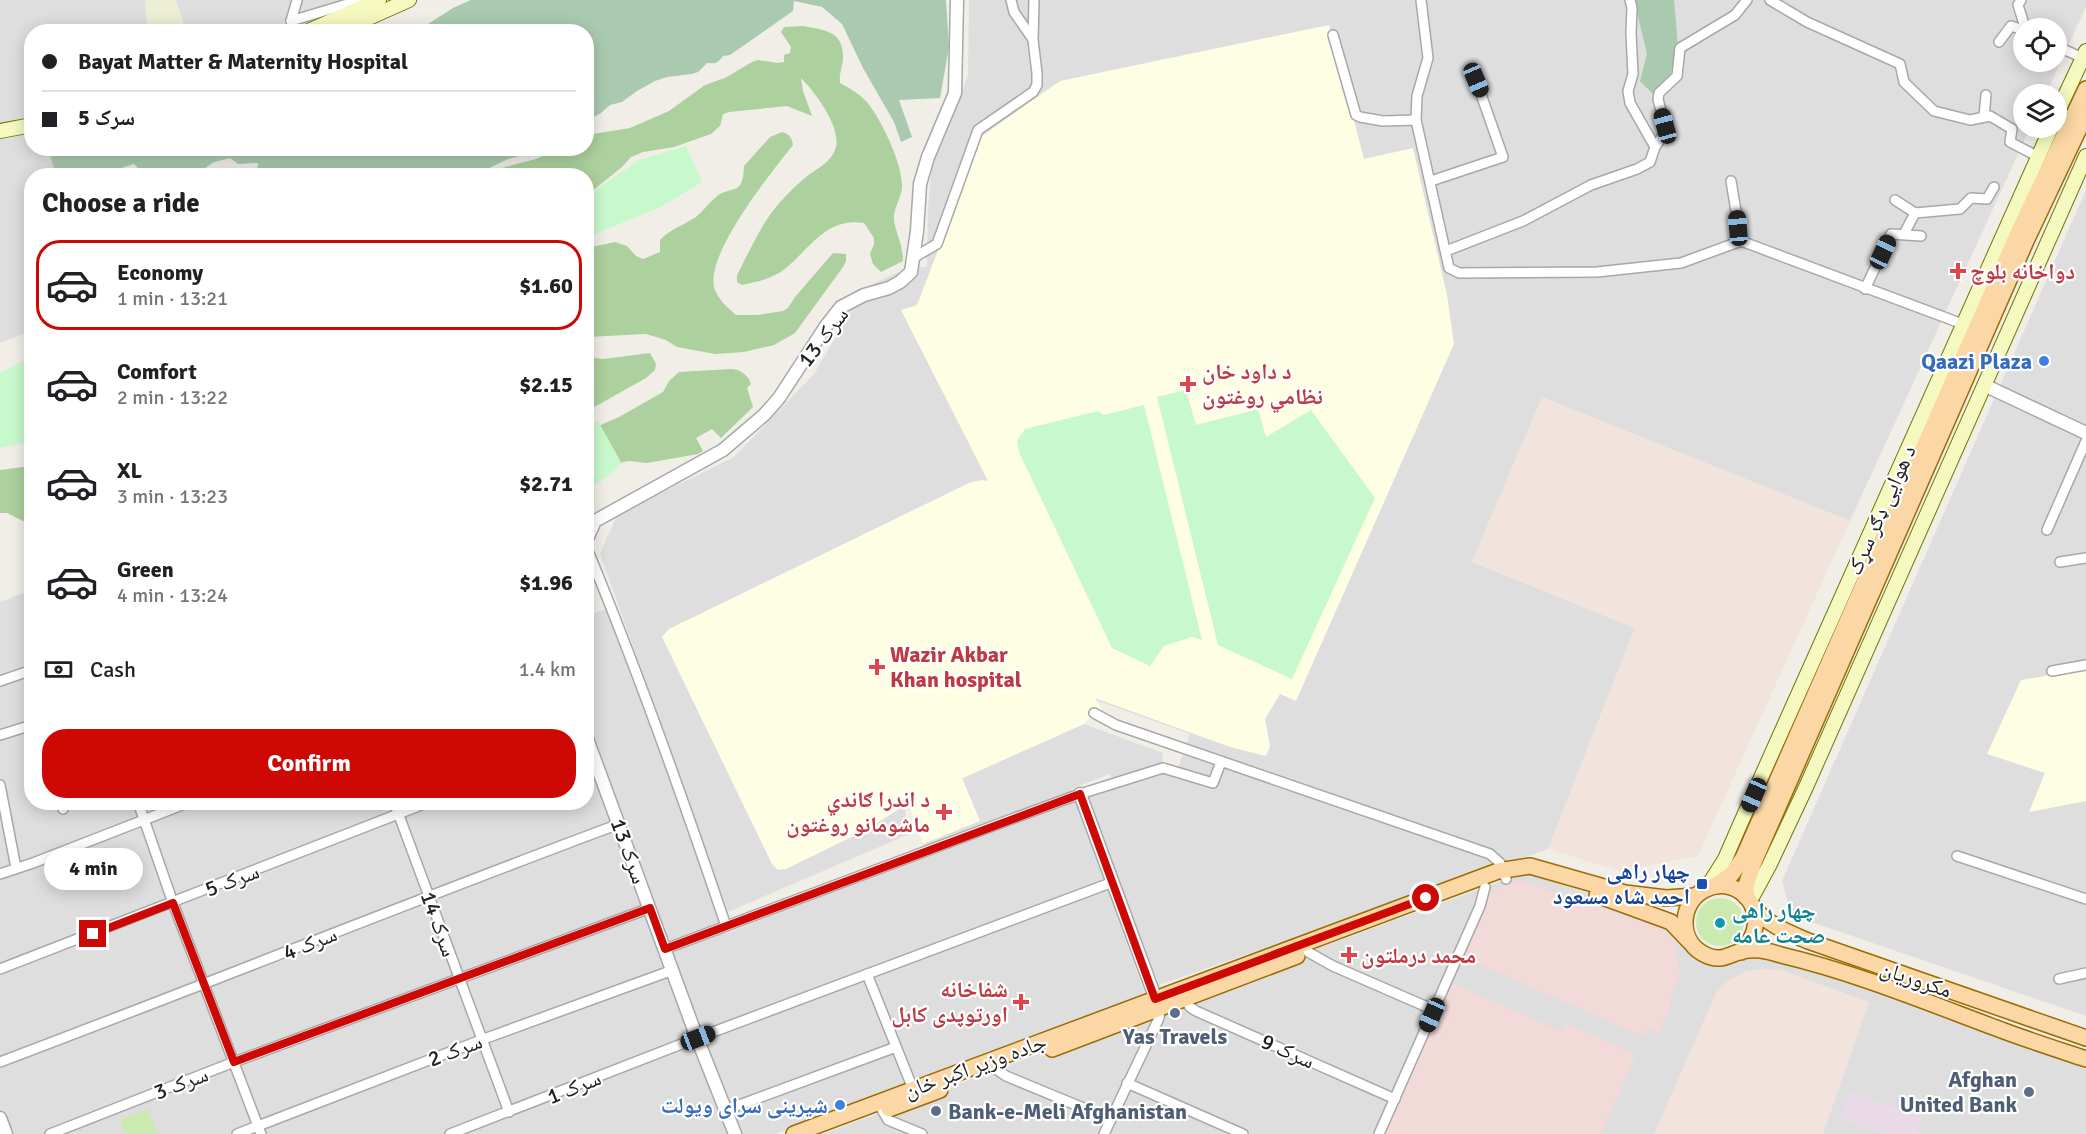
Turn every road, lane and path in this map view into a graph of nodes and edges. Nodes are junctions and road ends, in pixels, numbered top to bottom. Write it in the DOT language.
graph roads {
  1 [pos="297,0"];
  2 [pos="361,0"];
  3 [pos="379,0"];
  4 [pos="409,0"];
  5 [pos="957,0"];
  6 [pos="1011,0"];
  7 [pos="1034,0"];
  8 [pos="1421,0"];
  9 [pos="1630,0"];
  10 [pos="1747,0"];
  11 [pos="1770,0"];
  12 [pos="2021,0"];
  13 [pos="326,9"];
  14 [pos="2022,18"];
  15 [pos="336,24"];
  16 [pos="339,24"];
  17 [pos="340,24"];
  18 [pos="2013,27"];
  19 [pos="1333,35"];
  20 [pos="1033,40"];
  21 [pos="2000,42"];
  22 [pos="2067,50"];
  23 [pos="2084,55"];
  24 [pos="1476,80"];
  25 [pos="2086,89"];
  26 [pos="2067,91"];
  27 [pos="1986,95"];
  28 [pos="2086,114"];
  29 [pos="1984,116"];
  30 [pos="1416,120"];
  31 [pos="24,123"];
  32 [pos="24,124"];
  33 [pos="0,126"];
  34 [pos="0,131"];
  35 [pos="2046,138"];
  36 [pos="1655,147"];
  37 [pos="2037,156"];
  38 [pos="2086,156"];
  39 [pos="1431,181"];
  40 [pos="1731,181"];
  41 [pos="1994,187"];
  42 [pos="1895,200"];
  43 [pos="1915,213"];
  44 [pos="1904,234"];
  45 [pos="1921,236"];
  46 [pos="1741,241"];
  47 [pos="1446,251"];
  48 [pos="913,258"];
  49 [pos="1865,289"];
  50 [pos="1969,327"];
  51 [pos="1984,385"];
  52 [pos="2086,433"];
  53 [pos="2086,441"];
  54 [pos="594,523"];
  55 [pos="2047,530"];
  56 [pos="2086,558"];
  57 [pos="2060,562"];
  58 [pos="594,565"];
  59 [pos="2086,665"];
  60 [pos="2052,671"];
  61 [pos="24,673"];
  62 [pos="0,681"];
  63 [pos="1095,713"];
  64 [pos="24,727"];
  65 [pos="0,735"];
  66 [pos="594,758"];
  67 [pos="1221,762"];
  68 [pos="0,785"];
  69 [pos="1080,794"];
  70 [pos="141,810"];
  71 [pos="170,810"];
  72 [pos="397,810"];
  73 [pos="409,810"];
  74 [pos="399,814"];
  75 [pos="144,820"];
  76 [pos="619,824"];
  77 [pos="1957,856"];
  78 [pos="16,868"];
  79 [pos="0,874"];
  80 [pos="1504,875"];
  81 [pos="1113,882"];
  82 [pos="1485,887"];
  83 [pos="1705,891"];
  84 [pos="429,895"];
  85 [pos="2086,899"];
  86 [pos="1750,902"];
  87 [pos="173,903"];
  88 [pos="650,908"];
  89 [pos="726,926"];
  90 [pos="1689,941"];
  91 [pos="1306,948"];
  92 [pos="665,949"];
  93 [pos="1740,952"];
  94 [pos="0,969"];
  95 [pos="673,970"];
  96 [pos="2086,973"];
  97 [pos="867,974"];
  98 [pos="459,979"];
  99 [pos="2059,979"];
  100 [pos="205,984"];
  101 [pos="1182,994"];
  102 [pos="1158,1004"];
  103 [pos="1434,1010"];
  104 [pos="698,1038"];
  105 [pos="2086,1038"];
  106 [pos="481,1040"];
  107 [pos="896,1047"];
  108 [pos="2086,1059"];
  109 [pos="0,1062"];
  110 [pos="234,1062"];
  111 [pos="993,1065"];
  112 [pos="1127,1083"];
  113 [pos="913,1089"];
  114 [pos="1395,1099"];
  115 [pos="880,1107"];
  116 [pos="726,1110"];
  117 [pos="509,1112"];
  118 [pos="0,1118"];
  119 [pos="1110,1119"];
  120 [pos="260,1130"];
  121 [pos="6,1134"];
  122 [pos="50,1134"];
  123 [pos="237,1134"];
  124 [pos="450,1134"];
  125 [pos="735,1134"];
  126 [pos="794,1134"];
  127 [pos="823,1134"];
  128 [pos="922,1134"];
  129 [pos="1104,1134"];
  130 [pos="1243,1134"];
  131 [pos="1379,1134"];
  1 -- 13 [label="street"];
  2 -- 13 [label="street"];
  3 -- 16 [label="main road"];
  4 -- 17 [label="main road"];
  5 -- 48 [label="street, سرک 13"];
  6 -- 20 [label="street"];
  7 -- 20 [label="street"];
  8 -- 30 [label="street"];
  9 -- 36 [label="street"];
  10 -- 36 [label="street"];
  11 -- 29 [label="street"];
  12 -- 14 [label="street"];
  13 -- 15 [label="street"];
  18 -- 21 [label="street"];
  19 -- 30 [label="street"];
  20 -- 48 [label="street"];
  22 -- 23 [label="street"];
  23 -- 26 [label="main road"];
  24 -- 39 [label="street"];
  25 -- 50 [label="main road"];
  27 -- 29 [label="street"];
  28 -- 86 [label="main road"];
  29 -- 37 [label="street"];
  30 -- 39 [label="street"];
  31 -- 33 [label="main road"];
  32 -- 34 [label="main road"];
  35 -- 37 [label="main road"];
  36 -- 47 [label="street"];
  37 -- 50 [label="main road"];
  38 -- 51 [label="main road, د هوایی ډګر سړک"];
  39 -- 47 [label="street"];
  40 -- 46 [label="street"];
  41 -- 43 [label="street"];
  42 -- 43 [label="street"];
  43 -- 44 [label="street"];
  44 -- 45 [label="street"];
  44 -- 49 [label="street"];
  46 -- 47 [label="street"];
  46 -- 49 [label="street"];
  48 -- 54 [label="street, سرک 13"];
  49 -- 50 [label="street"];
  50 -- 83 [label="main road"];
  51 -- 52 [label="street"];
  51 -- 86 [label="main road, د هوایی ډګر سړک"];
  53 -- 55 [label="street"];
  56 -- 57 [label="street"];
  58 -- 89 [label="street"];
  59 -- 60 [label="street"];
  61 -- 62 [label="street"];
  63 -- 67 [label="street"];
  64 -- 65 [label="street"];
  66 -- 76 [label="street, سرک 13"];
  67 -- 69 [label="street"];
  67 -- 80 [label="street"];
  68 -- 78 [label="street"];
  69 -- 81 [label="street"];
  69 -- 89 [label="street"];
  70 -- 75 [label="street"];
  71 -- 75 [label="street"];
  72 -- 74 [label="street, سرک 14"];
  73 -- 74 [label="street, سرک 5"];
  74 -- 84 [label="street, سرک 14"];
  74 -- 87 [label="street, سرک 5"];
  75 -- 78 [label="street"];
  75 -- 87 [label="street"];
  76 -- 84 [label="street, سرک 4"];
  76 -- 88 [label="street, سرک 13"];
  77 -- 85 [label="street"];
  78 -- 79 [label="street"];
  80 -- 82 [label="main road"];
  80 -- 83 [label="main road"];
  80 -- 90 [label="main road"];
  80 -- 91 [label="main road"];
  81 -- 97 [label="street, سرک 1"];
  81 -- 102 [label="street"];
  82 -- 91 [label="main road"];
  82 -- 103 [label="street"];
  83 -- 86 [label="main road"];
  83 -- 90 [label="main road"];
  84 -- 98 [label="street, سرک 14"];
  84 -- 100 [label="street, سرک 4"];
  86 -- 93 [label="main road"];
  86 -- 105 [label="main road, مکروریان"];
  87 -- 94 [label="street, سرک 5"];
  87 -- 100 [label="street"];
  88 -- 92 [label="street, سرک 13"];
  88 -- 98 [label="street, سرک 3"];
  89 -- 92 [label="street"];
  90 -- 93 [label="main road"];
  91 -- 101 [label="main road"];
  91 -- 103 [label="street"];
  92 -- 95 [label="street, سرک 13"];
  93 -- 108 [label="main road"];
  95 -- 104 [label="street, سرک 13"];
  95 -- 106 [label="street, سرک 2"];
  96 -- 99 [label="street"];
  97 -- 104 [label="street, سرک 1"];
  97 -- 107 [label="street"];
  98 -- 106 [label="street, سرک 14"];
  98 -- 110 [label="street, سرک 3"];
  100 -- 109 [label="street, سرک 4"];
  100 -- 110 [label="street"];
  101 -- 102 [label="main road"];
  101 -- 114 [label="street, سرک 9"];
  102 -- 111 [label="main road"];
  102 -- 112 [label="street"];
  103 -- 114 [label="street"];
  104 -- 116 [label="street, سرک 13"];
  104 -- 117 [label="street, سرک 1"];
  106 -- 117 [label="street, سرک 14"];
  106 -- 120 [label="street, سرک 2"];
  107 -- 113 [label="street"];
  107 -- 116 [label="street"];
  110 -- 120 [label="street"];
  110 -- 122 [label="street, سرک 3"];
  111 -- 113 [label="main road, جاده وزیر اکبر خان"];
  111 -- 115 [label="main road"];
  111 -- 119 [label="street"];
  112 -- 119 [label="street"];
  112 -- 130 [label="street"];
  113 -- 115 [label="main road, جاده وزیر اکبر خان"];
  114 -- 131 [label="street"];
  115 -- 126 [label="main road, جاده وزیر اکبر خان"];
  115 -- 127 [label="main road"];
  115 -- 128 [label="street"];
  116 -- 125 [label="street, سرک 13"];
  117 -- 124 [label="street, سرک 1"];
  118 -- 121 [label="street"];
  119 -- 129 [label="street"];
  120 -- 123 [label="street, سرک 2"];
}
